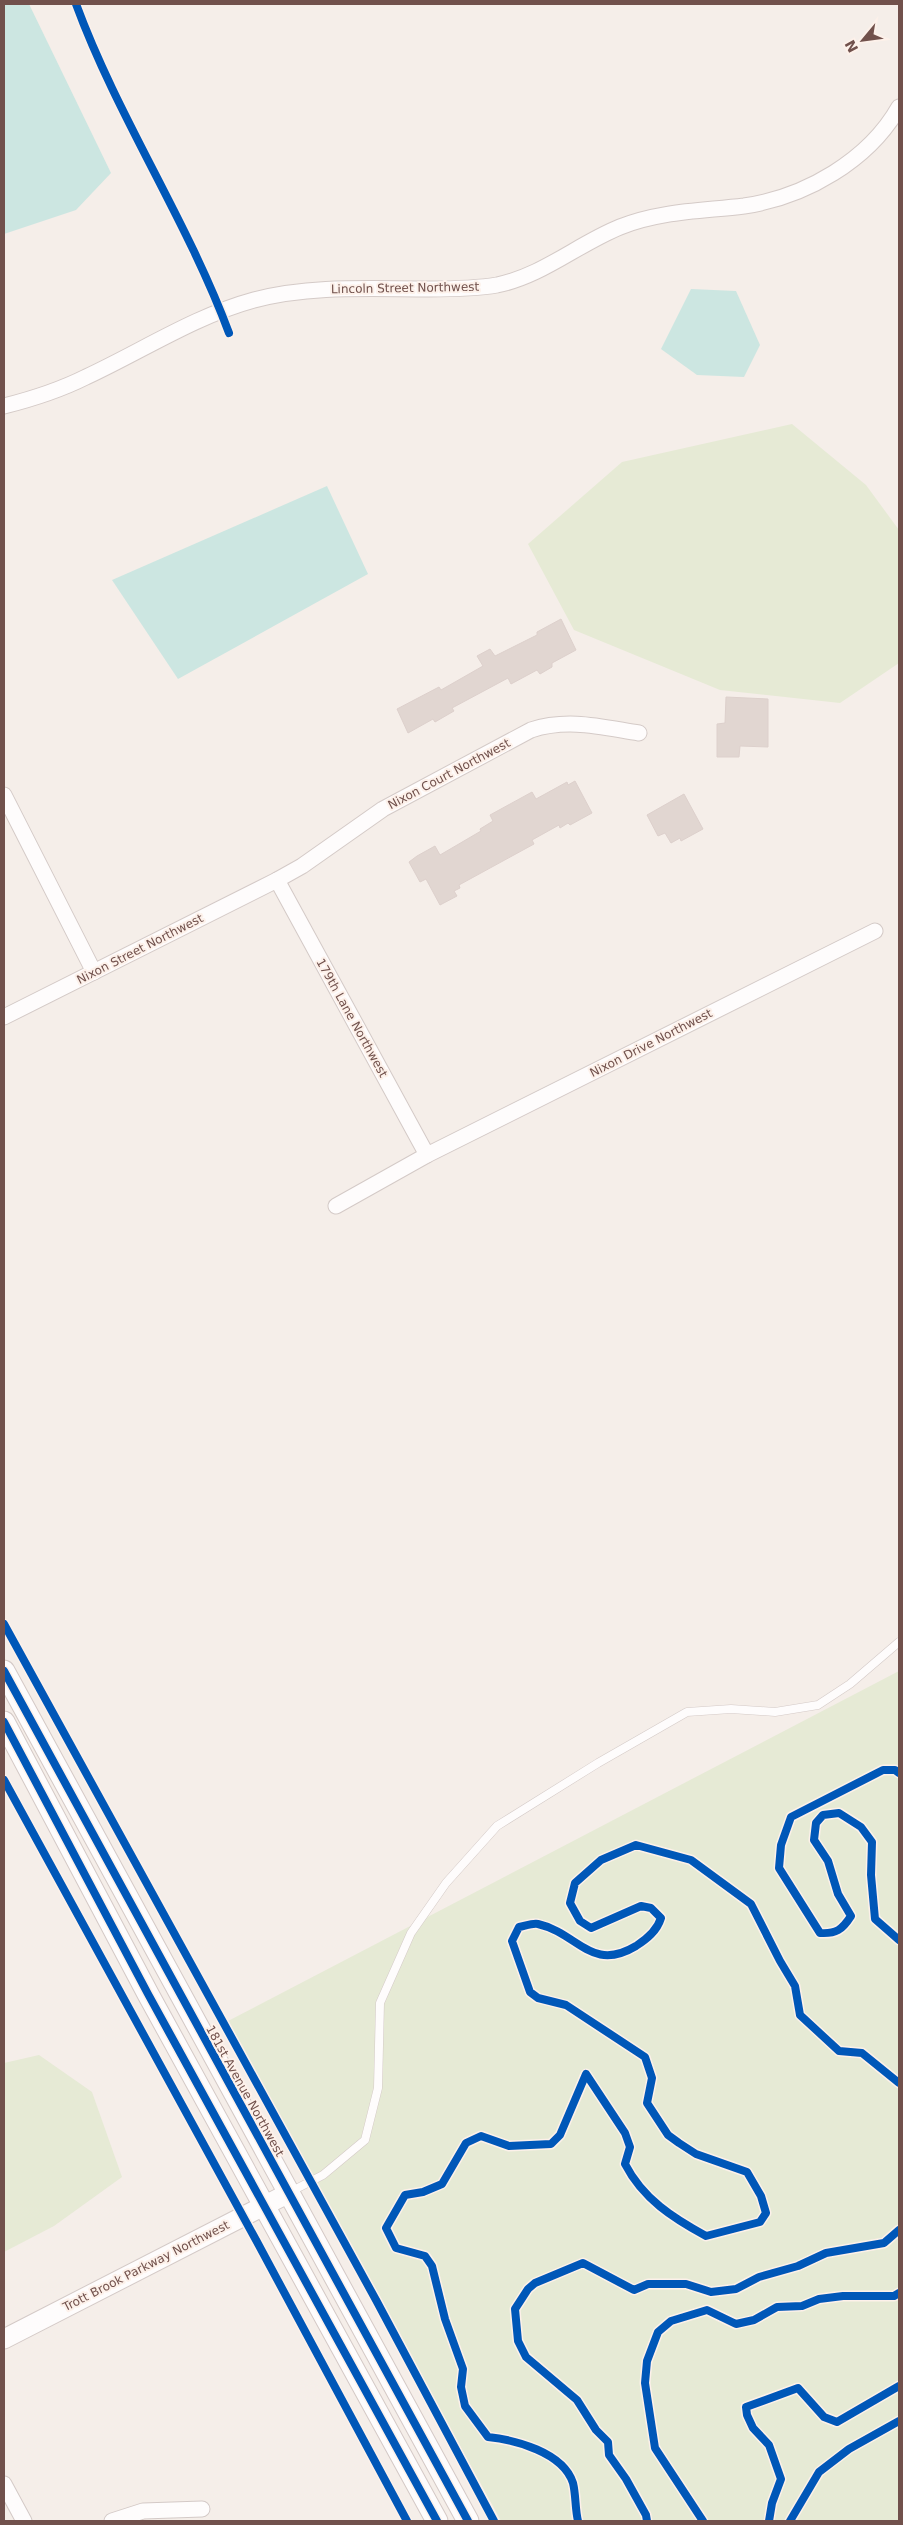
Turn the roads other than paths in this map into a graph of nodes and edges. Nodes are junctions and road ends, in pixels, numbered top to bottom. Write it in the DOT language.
graph roads {
  1 [pos="899,107"];
  2 [pos="4,406"];
  3 [pos="639,733"];
  4 [pos="4,795"];
  5 [pos="277,880"];
  6 [pos="875,931"];
  7 [pos="94,972"];
  8 [pos="4,1018"];
  9 [pos="427,1155"];
  10 [pos="336,1206"];
  11 [pos="899,1642"];
  12 [pos="4,1671"];
  13 [pos="4,1722"];
  14 [pos="289,2193"];
  15 [pos="264,2205"];
  16 [pos="4,2339"];
  17 [pos="4,2484"];
  18 [pos="202,2508"];
  19 [pos="24,2521"];
  20 [pos="112,2521"];
  21 [pos="437,2521"];
  22 [pos="468,2521"];
  1 -- 2 [label="street, Lincoln Street Northwest"];
  3 -- 5 [label="street, Nixon Court Northwest"];
  4 -- 7 [label="street"];
  5 -- 7 [label="street, Nixon Street Northwest"];
  5 -- 9 [label="street, 179th Lane Northwest"];
  6 -- 9 [label="street, Nixon Drive Northwest"];
  7 -- 8 [label="street, Nixon Street Northwest"];
  9 -- 10 [label="street"];
  11 -- 14 [label="lane"];
  12 -- 14 [label="main road, 181st Avenue Northwest"];
  13 -- 15 [label="main road"];
  14 -- 15 [label="street, Trott Brook Parkway Northwest"];
  14 -- 22 [label="main road, 181st Avenue Northwest"];
  15 -- 16 [label="street, Trott Brook Parkway Northwest"];
  15 -- 21 [label="main road"];
  17 -- 19 [label="street"];
  18 -- 20 [label="street"];
}
